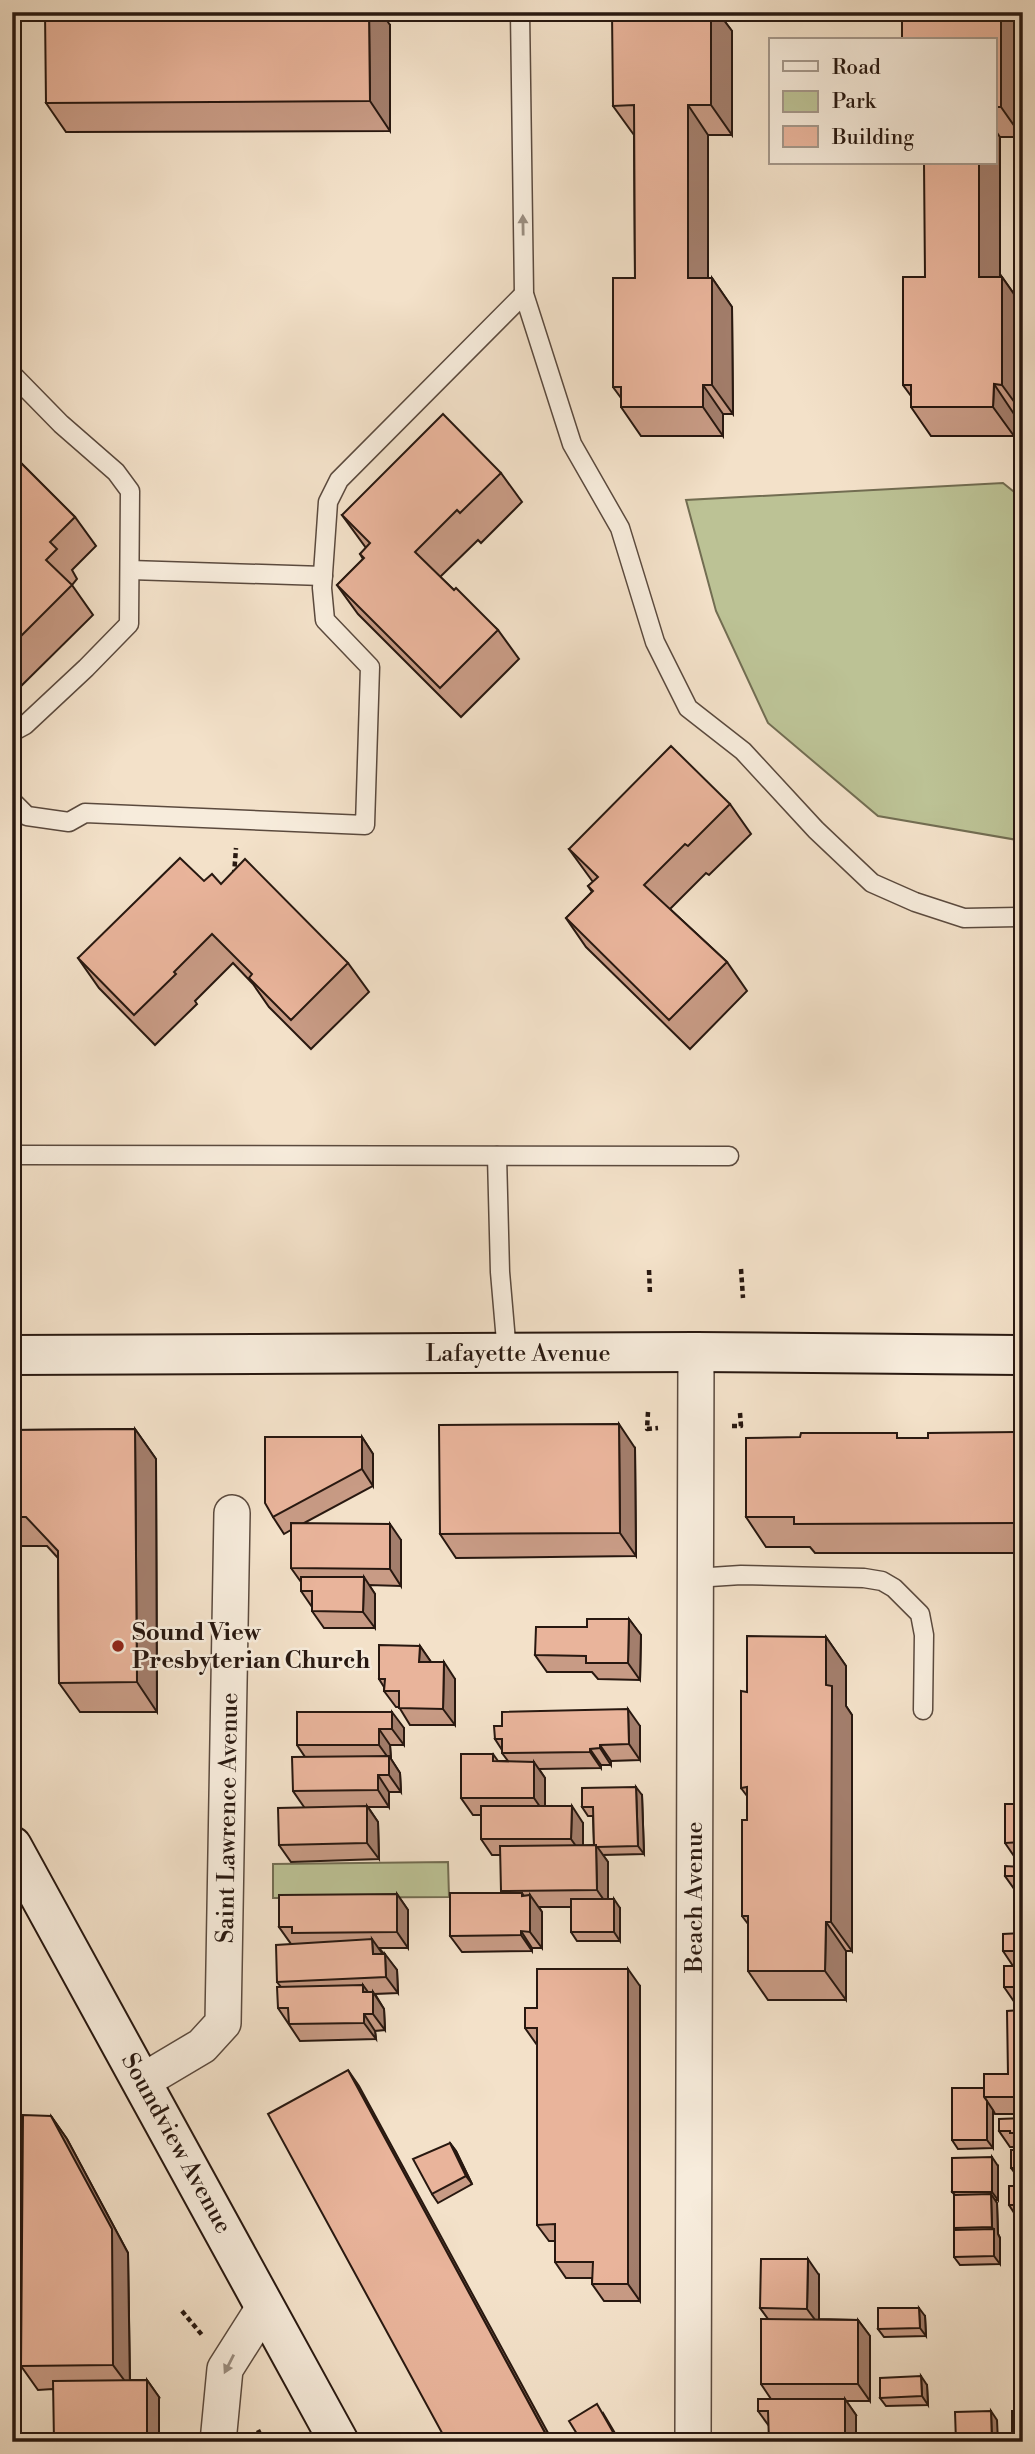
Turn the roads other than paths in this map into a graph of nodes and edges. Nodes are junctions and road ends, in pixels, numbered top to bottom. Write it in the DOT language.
graph roads {
  1 [pos="520,12"];
  2 [pos="524,294"];
  3 [pos="12,374"];
  4 [pos="130,570"];
  5 [pos="323,576"];
  6 [pos="12,732"];
  7 [pos="12,801"];
  8 [pos="1023,917"];
  9 [pos="12,1155"];
  10 [pos="497,1156"];
  11 [pos="729,1156"];
  12 [pos="696,1352"];
  13 [pos="507,1353"];
  14 [pos="12,1355"];
  15 [pos="1023,1355"];
  16 [pos="232,1513"];
  17 [pos="695,1578"];
  18 [pos="923,1710"];
  19 [pos="12,1846"];
  20 [pos="143,2081"];
  21 [pos="265,2306"];
  22 [pos="218,2442"];
  23 [pos="339,2442"];
  24 [pos="693,2442"];
  2 -- 1 [label="lane, one-way"];
  2 -- 5 [label="lane"];
  2 -- 8 [label="lane"];
  3 -- 4 [label="lane"];
  4 -- 5 [label="lane"];
  4 -- 6 [label="lane"];
  5 -- 7 [label="lane"];
  9 -- 10 [label="lane"];
  10 -- 11 [label="lane"];
  10 -- 13 [label="lane"];
  12 -- 13 [label="street, Lafayette Avenue"];
  12 -- 15 [label="street, Lafayette Avenue"];
  12 -- 17 [label="street, Beach Avenue"];
  13 -- 14 [label="street, Lafayette Avenue"];
  16 -- 20 [label="street, Saint Lawrence Avenue"];
  17 -- 18 [label="lane"];
  17 -- 24 [label="street, Beach Avenue"];
  19 -- 20 [label="street, Soundview Avenue"];
  20 -- 21 [label="street, Soundview Avenue"];
  21 -- 22 [label="street, one-way"];
  21 -- 23 [label="street, Soundview Avenue"];
}
